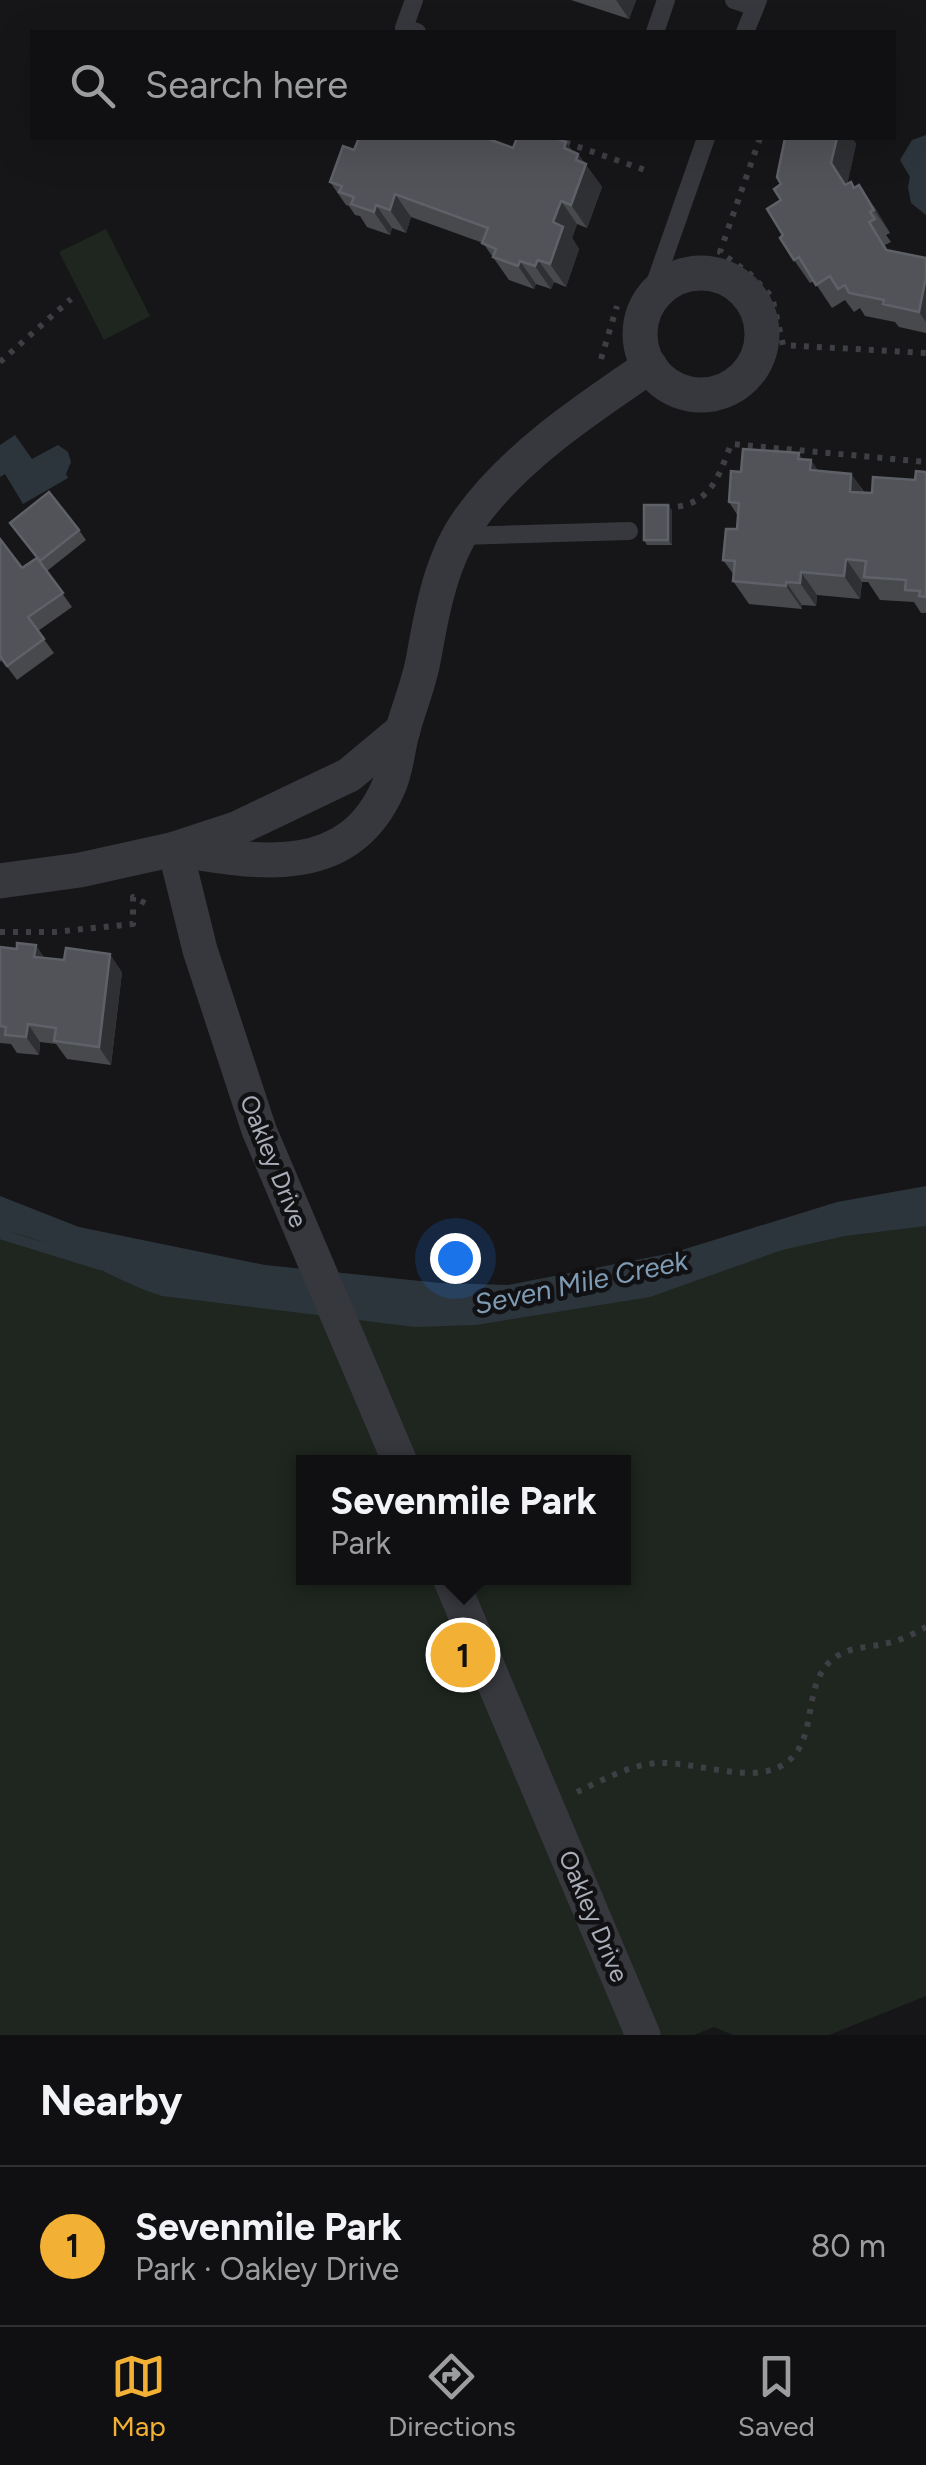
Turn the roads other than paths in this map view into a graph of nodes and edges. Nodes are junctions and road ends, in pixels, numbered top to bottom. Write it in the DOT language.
graph roads {
  1 [pos="414,0"];
  2 [pos="666,0"];
  3 [pos="734,0"];
  4 [pos="756,4"];
  5 [pos="411,30"];
  6 [pos="656,30"];
  7 [pos="747,30"];
  8 [pos="705,140"];
  9 [pos="647,306"];
  10 [pos="650,366"];
  11 [pos="629,531"];
  12 [pos="460,536"];
  13 [pos="403,730"];
  14 [pos="174,849"];
  15 [pos="0,881"];
  16 [pos="397,1455"];
  17 [pos="453,1585"];
  18 [pos="644,2035"];
  1 -- 5 [label="lane"];
  2 -- 6 [label="lane"];
  3 -- 4 [label="lane"];
  4 -- 7 [label="lane"];
  8 -- 9 [label="lane"];
  9 -- 10 [label="street"];
  9 -- 10 [label="street"];
  10 -- 12 [label="street"];
  11 -- 12 [label="lane"];
  12 -- 13 [label="street"];
  13 -- 14 [label="street"];
  13 -- 14 [label="street"];
  14 -- 15 [label="street"];
  14 -- 16 [label="street, Oakley Drive"];
  17 -- 18 [label="street, Oakley Drive"];
}
